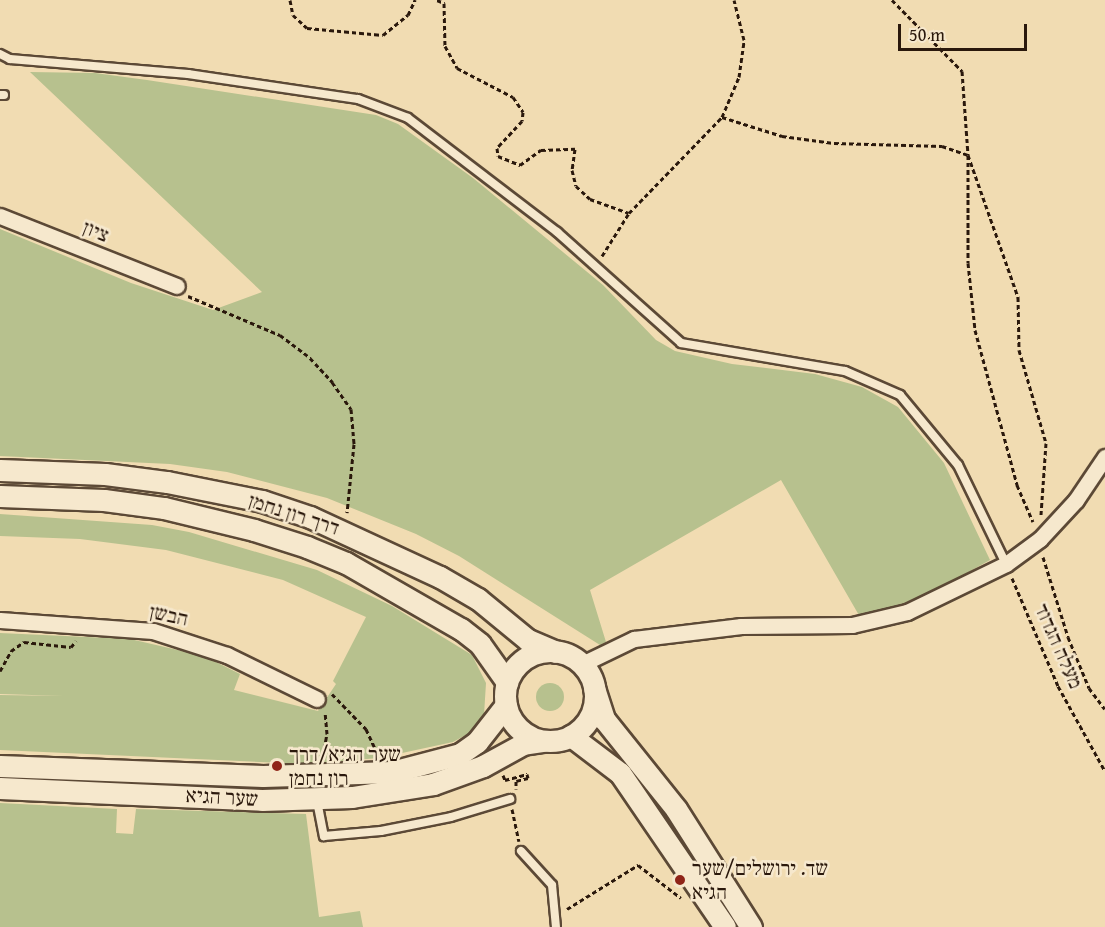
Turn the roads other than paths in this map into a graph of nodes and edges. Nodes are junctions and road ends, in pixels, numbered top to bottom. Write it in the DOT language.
graph roads {
  1 [pos="0,54"];
  2 [pos="0,216"];
  3 [pos="179,290"];
  4 [pos="1105,457"];
  5 [pos="0,470"];
  6 [pos="0,496"];
  7 [pos="1006,564"];
  8 [pos="0,620"];
  9 [pos="556,652"];
  10 [pos="582,664"];
  11 [pos="507,682"];
  12 [pos="594,688"];
  13 [pos="320,693"];
  14 [pos="506,705"];
  15 [pos="571,736"];
  16 [pos="542,741"];
  17 [pos="0,766"];
  18 [pos="0,788"];
  19 [pos="317,799"];
  20 [pos="510,799"];
  21 [pos="521,851"];
  22 [pos="556,927"];
  23 [pos="725,927"];
  24 [pos="751,927"];
  1 -- 7 [label="lane"];
  2 -- 3 [label="street, ציון"];
  4 -- 7 [label="street"];
  5 -- 9 [label="main road, דרך רון נחמן"];
  6 -- 11 [label="main road, דרך רון נחמן"];
  7 -- 10 [label="street"];
  8 -- 13 [label="street, הבשן"];
  9 -- 10 [label="main road"];
  9 -- 11 [label="main road"];
  10 -- 12 [label="main road"];
  11 -- 14 [label="main road"];
  12 -- 15 [label="main road"];
  12 -- 24 [label="main road"];
  14 -- 16 [label="main road"];
  14 -- 17 [label="main road, שער הגיא"];
  15 -- 16 [label="main road"];
  15 -- 23 [label="main road"];
  16 -- 19 [label="main road, שער הגיא"];
  18 -- 19 [label="main road, שער הגיא"];
  19 -- 20 [label="lane"];
  21 -- 22 [label="lane"];
}
